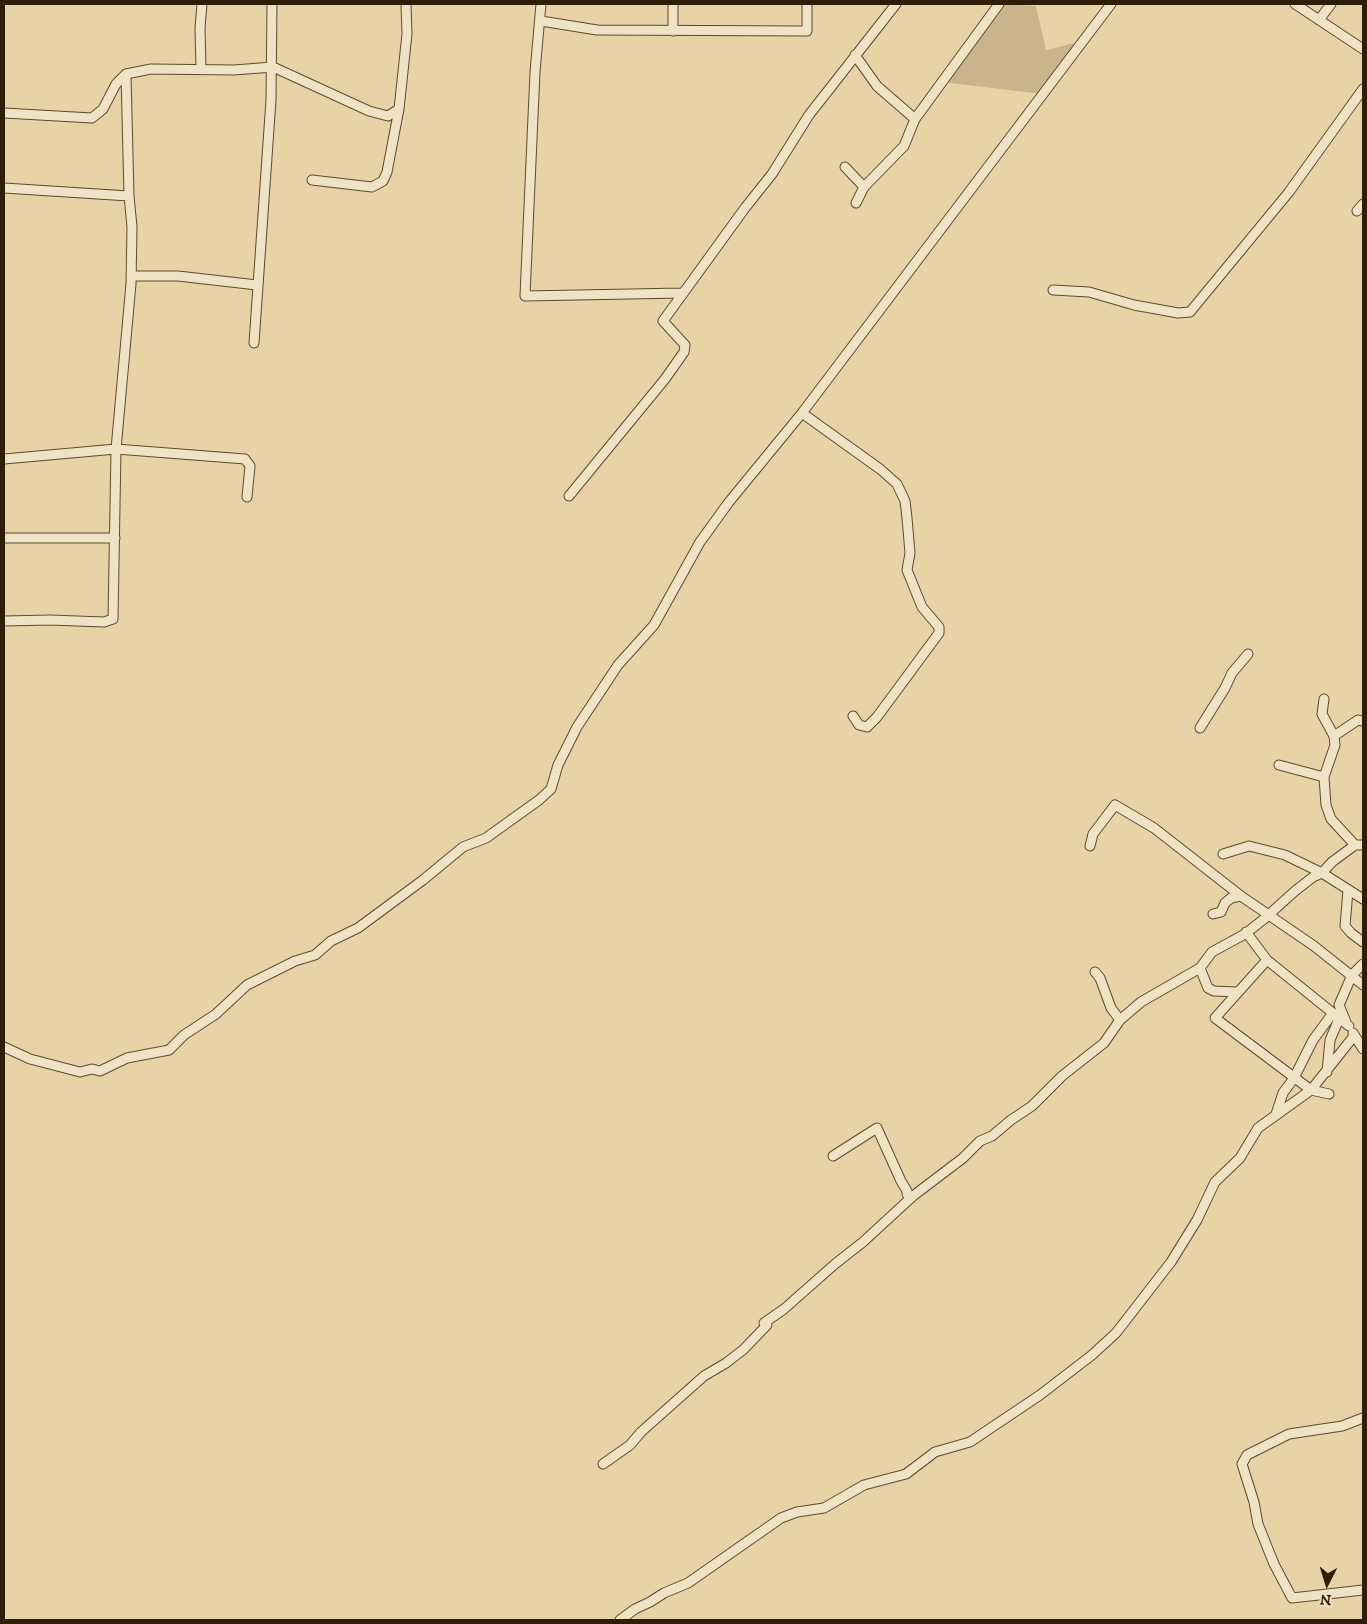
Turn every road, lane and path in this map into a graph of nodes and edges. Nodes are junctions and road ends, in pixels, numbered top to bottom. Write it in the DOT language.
graph roads {
  1 [pos="202,4"];
  2 [pos="272,4"];
  3 [pos="406,4"];
  4 [pos="541,4"];
  5 [pos="673,4"];
  6 [pos="807,4"];
  7 [pos="896,4"];
  8 [pos="999,4"];
  9 [pos="1110,4"];
  10 [pos="1295,4"];
  11 [pos="1331,4"];
  12 [pos="542,20"];
  13 [pos="1319,20"];
  14 [pos="674,31"];
  15 [pos="1363,49"];
  16 [pos="855,55"];
  17 [pos="273,67"];
  18 [pos="201,70"];
  19 [pos="126,74"];
  20 [pos="1363,89"];
  21 [pos="398,109"];
  22 [pos="4,113"];
  23 [pos="915,119"];
  24 [pos="846,167"];
  25 [pos="312,180"];
  26 [pos="864,187"];
  27 [pos="4,188"];
  28 [pos="128,196"];
  29 [pos="856,203"];
  30 [pos="131,276"];
  31 [pos="256,285"];
  32 [pos="1052,290"];
  33 [pos="682,293"];
  34 [pos="254,343"];
  35 [pos="802,413"];
  36 [pos="116,449"];
  37 [pos="4,459"];
  38 [pos="569,496"];
  39 [pos="247,498"];
  40 [pos="4,538"];
  41 [pos="115,538"];
  42 [pos="4,621"];
  43 [pos="1248,654"];
  44 [pos="1324,699"];
  45 [pos="853,716"];
  46 [pos="1362,721"];
  47 [pos="1200,728"];
  48 [pos="1334,736"];
  49 [pos="1279,765"];
  50 [pos="1324,777"];
  51 [pos="1359,845"];
  52 [pos="1090,846"];
  53 [pos="1223,854"];
  54 [pos="1322,873"];
  55 [pos="1348,890"];
  56 [pos="1241,896"];
  57 [pos="1363,899"];
  58 [pos="1213,914"];
  59 [pos="1267,915"];
  60 [pos="1246,932"];
  61 [pos="1363,942"];
  62 [pos="1267,960"];
  63 [pos="1363,964"];
  64 [pos="1200,968"];
  65 [pos="1096,972"];
  66 [pos="1352,975"];
  67 [pos="1363,985"];
  68 [pos="1236,992"];
  69 [pos="1337,1017"];
  70 [pos="1120,1020"];
  71 [pos="1349,1026"];
  72 [pos="1354,1036"];
  73 [pos="4,1047"];
  74 [pos="1363,1049"];
  75 [pos="1327,1072"];
  76 [pos="1294,1078"];
  77 [pos="1311,1090"];
  78 [pos="1330,1094"];
  79 [pos="1276,1114"];
  80 [pos="833,1156"];
  81 [pos="911,1198"];
  82 [pos="1363,1418"];
  83 [pos="604,1464"];
  84 [pos="1363,1590"];
  85 [pos="620,1620"];
  1 -- 18 [label="street"];
  2 -- 17 [label="street"];
  3 -- 21 [label="street"];
  4 -- 12 [label="street"];
  5 -- 14 [label="street"];
  6 -- 14 [label="street"];
  7 -- 16 [label="street"];
  8 -- 23 [label="street"];
  9 -- 35 [label="street"];
  10 -- 13 [label="street"];
  11 -- 13 [label="street"];
  12 -- 14 [label="street"];
  12 -- 33 [label="street"];
  13 -- 15 [label="street"];
  16 -- 23 [label="street"];
  16 -- 33 [label="street"];
  17 -- 18 [label="street"];
  17 -- 21 [label="street"];
  17 -- 31 [label="street"];
  18 -- 19 [label="street"];
  19 -- 22 [label="street"];
  19 -- 28 [label="street"];
  20 -- 32 [label="street"];
  21 -- 25 [label="street"];
  23 -- 26 [label="street"];
  24 -- 26 [label="street"];
  26 -- 29 [label="street"];
  27 -- 28 [label="street"];
  28 -- 30 [label="street"];
  30 -- 31 [label="street"];
  30 -- 36 [label="street"];
  31 -- 34 [label="street"];
  33 -- 38 [label="street"];
  35 -- 45 [label="street"];
  35 -- 73 [label="street"];
  36 -- 37 [label="street"];
  36 -- 39 [label="street"];
  36 -- 41 [label="street"];
  40 -- 41 [label="street"];
  41 -- 42 [label="street"];
  43 -- 47 [label="street"];
  44 -- 48 [label="street"];
  46 -- 48 [label="street"];
  48 -- 50 [label="street"];
  49 -- 50 [label="street"];
  50 -- 51 [label="street"];
  51 -- 54 [label="street"];
  52 -- 56 [label="street"];
  53 -- 54 [label="street"];
  54 -- 55 [label="street"];
  54 -- 59 [label="street"];
  55 -- 57 [label="street"];
  55 -- 61 [label="street"];
  56 -- 58 [label="street"];
  56 -- 59 [label="street"];
  59 -- 60 [label="street"];
  59 -- 66 [label="street"];
  60 -- 62 [label="street"];
  60 -- 64 [label="street"];
  62 -- 68 [label="street"];
  62 -- 69 [label="street"];
  63 -- 66 [label="street"];
  64 -- 68 [label="street"];
  64 -- 70 [label="street"];
  65 -- 70 [label="street"];
  66 -- 67 [label="street"];
  66 -- 71 [label="street"];
  68 -- 76 [label="street"];
  69 -- 71 [label="street"];
  69 -- 75 [label="street"];
  69 -- 76 [label="street"];
  70 -- 81 [label="street"];
  71 -- 72 [label="street"];
  72 -- 74 [label="street"];
  72 -- 75 [label="street"];
  75 -- 77 [label="street"];
  76 -- 77 [label="street"];
  76 -- 79 [label="street"];
  77 -- 78 [label="street"];
  77 -- 79 [label="street"];
  79 -- 85 [label="street"];
  80 -- 81 [label="street"];
  81 -- 83 [label="street"];
  82 -- 84 [label="street"];
}
